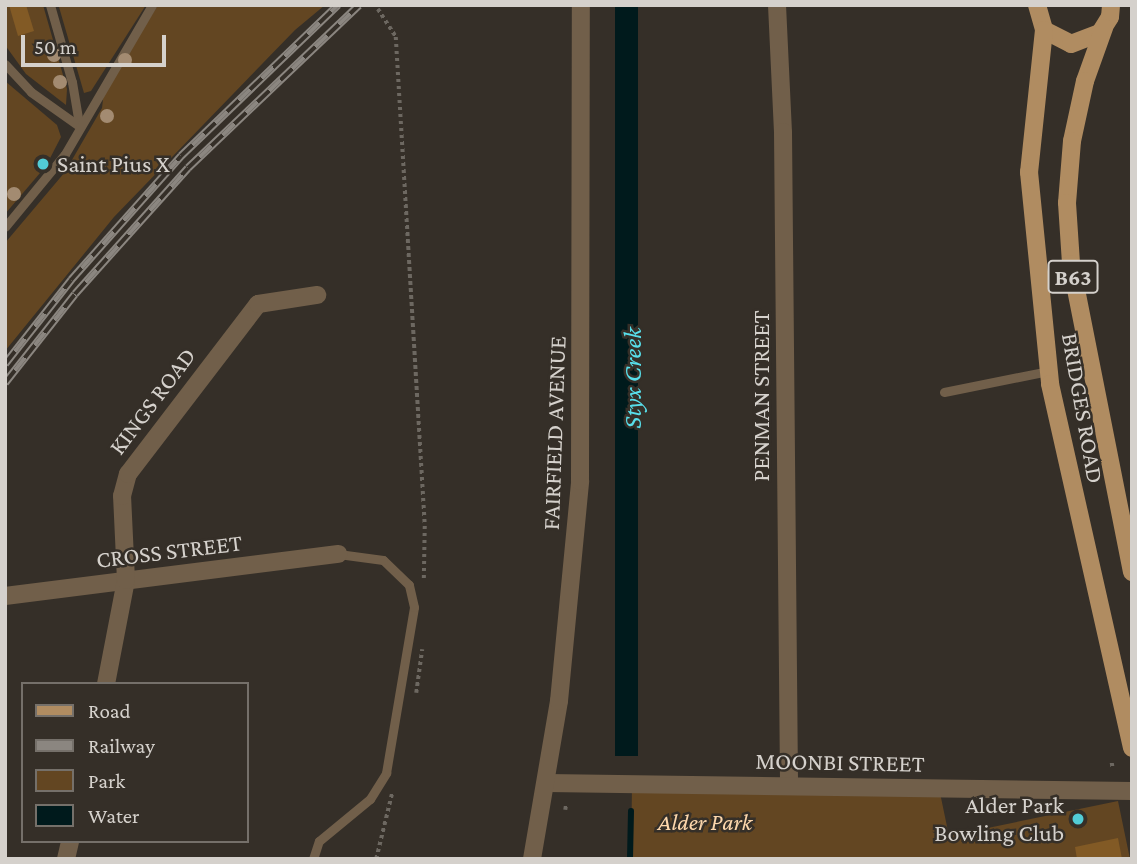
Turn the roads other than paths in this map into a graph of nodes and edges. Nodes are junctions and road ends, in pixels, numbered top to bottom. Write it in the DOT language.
graph roads {
  1 [pos="50,5"];
  2 [pos="152,5"];
  3 [pos="581,5"];
  4 [pos="778,5"];
  5 [pos="1026,5"];
  6 [pos="1037,5"];
  7 [pos="1111,5"];
  8 [pos="1042,27"];
  9 [pos="1104,28"];
  10 [pos="5,64"];
  11 [pos="79,126"];
  12 [pos="5,227"];
  13 [pos="317,295"];
  14 [pos="1048,371"];
  15 [pos="944,392"];
  16 [pos="338,554"];
  17 [pos="1132,572"];
  18 [pos="126,580"];
  19 [pos="5,596"];
  20 [pos="106,682"];
  21 [pos="1132,748"];
  22 [pos="547,783"];
  23 [pos="789,786"];
  24 [pos="1132,791"];
  25 [pos="313,859"];
  26 [pos="532,859"];
  1 -- 11 [label="lane"];
  2 -- 11 [label="lane"];
  3 -- 22 [label="street, FAIRFIELD AVENUE"];
  4 -- 23 [label="street, PENMAN STREET"];
  5 -- 8 [label="main road"];
  6 -- 8 [label="main road, B63"];
  7 -- 9 [label="main road, B63"];
  8 -- 9 [label="main road"];
  8 -- 14 [label="main road, BRIDGES ROAD / B63"];
  9 -- 17 [label="main road, BRIDGES ROAD / B63"];
  10 -- 11 [label="lane"];
  11 -- 12 [label="lane"];
  13 -- 18 [label="street, KINGS ROAD"];
  14 -- 15 [label="lane"];
  14 -- 21 [label="main road, BRIDGES ROAD / B63"];
  16 -- 18 [label="street, CROSS STREET"];
  16 -- 25 [label="lane"];
  18 -- 19 [label="street, CROSS STREET"];
  18 -- 20 [label="street, KINGS ROAD"];
  22 -- 23 [label="street, MOONBI STREET"];
  22 -- 26 [label="street, FAIRFIELD AVENUE"];
  23 -- 24 [label="street, MOONBI STREET"];
}
